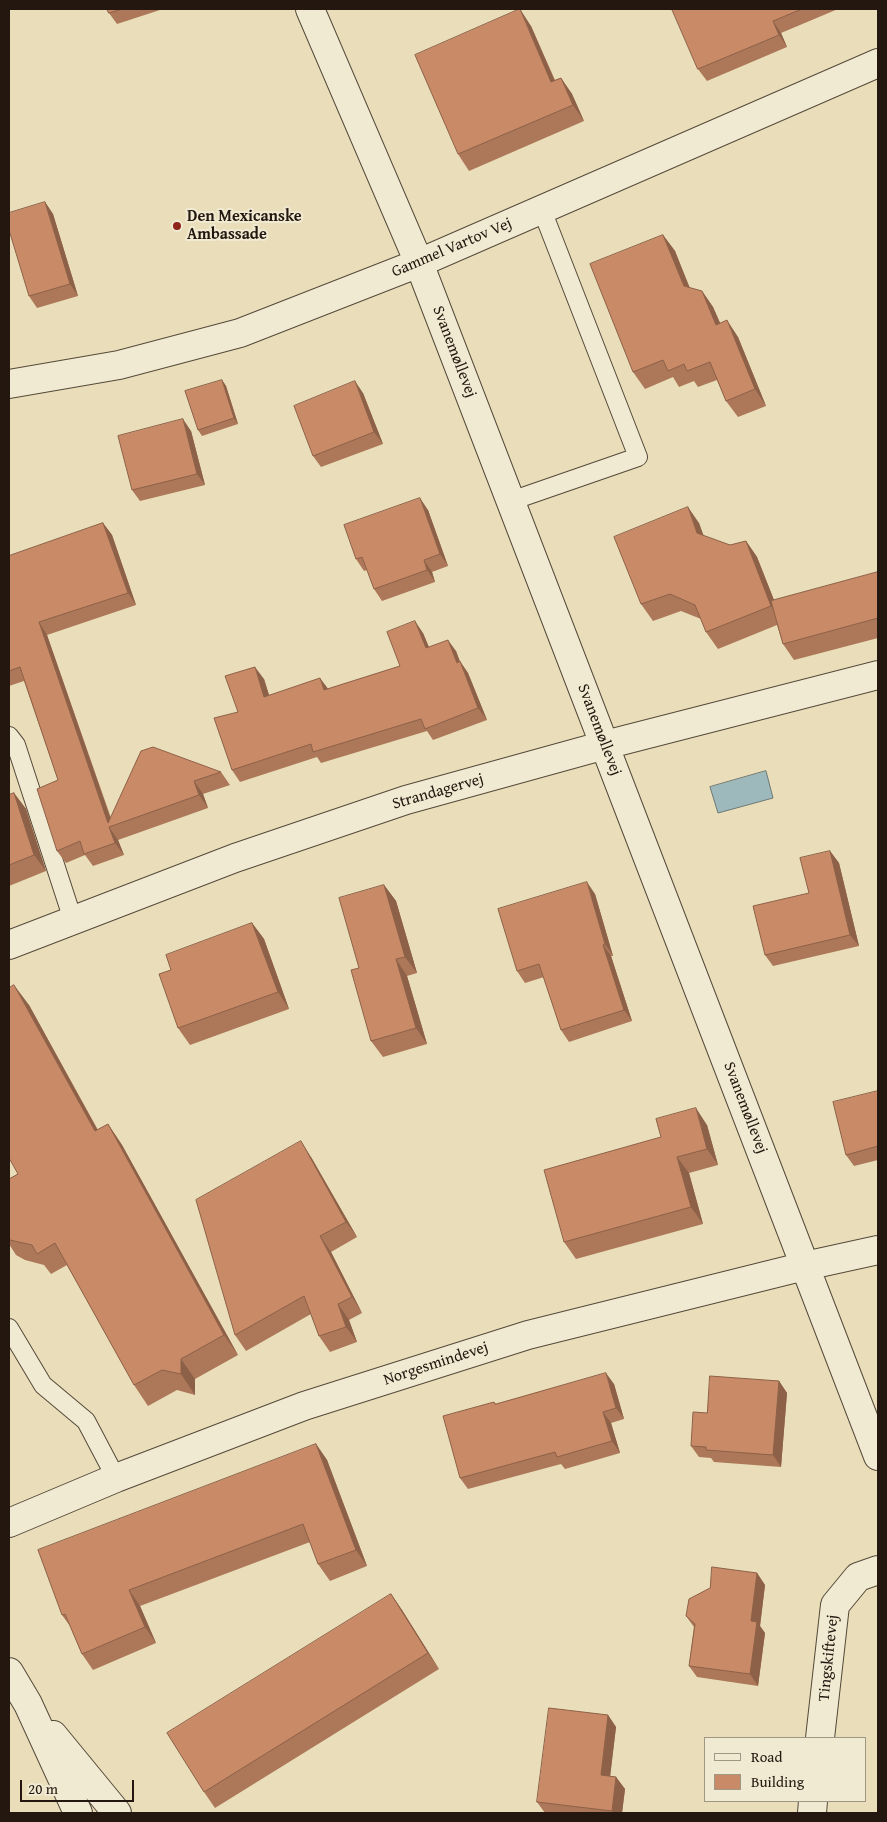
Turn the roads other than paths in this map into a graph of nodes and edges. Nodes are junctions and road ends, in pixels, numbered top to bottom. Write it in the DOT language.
graph roads {
  1 [pos="310,9"];
  2 [pos="878,63"];
  3 [pos="542,210"];
  4 [pos="419,262"];
  5 [pos="9,384"];
  6 [pos="511,501"];
  7 [pos="878,675"];
  8 [pos="9,736"];
  9 [pos="605,745"];
  10 [pos="73,920"];
  11 [pos="9,945"];
  12 [pos="878,1250"];
  13 [pos="805,1266"];
  14 [pos="9,1328"];
  15 [pos="878,1456"];
  16 [pos="116,1478"];
  17 [pos="9,1523"];
  18 [pos="878,1570"];
  19 [pos="9,1672"];
  20 [pos="28,1704"];
  21 [pos="820,1737"];
  22 [pos="78,1813"];
  23 [pos="117,1813"];
  1 -- 4 [label="street, Svanemøllevej"];
  2 -- 3 [label="street, Gammel Vartov Vej"];
  3 -- 4 [label="street, Gammel Vartov Vej"];
  3 -- 6 [label="lane"];
  4 -- 5 [label="street, Gammel Vartov Vej"];
  4 -- 6 [label="street, Svanemøllevej"];
  6 -- 9 [label="street, Svanemøllevej"];
  7 -- 9 [label="street, Strandagervej"];
  8 -- 10 [label="lane"];
  9 -- 10 [label="street, Strandagervej"];
  9 -- 13 [label="street, Svanemøllevej"];
  10 -- 11 [label="street, Strandagervej"];
  12 -- 13 [label="street, Norgesmindevej"];
  13 -- 15 [label="street, Svanemøllevej"];
  13 -- 16 [label="street, Norgesmindevej"];
  14 -- 16 [label="lane"];
  16 -- 17 [label="street, Norgesmindevej"];
  18 -- 21 [label="street, Tingskiftevej"];
  19 -- 20 [label="street"];
  20 -- 22 [label="street"];
  20 -- 23 [label="street"];
}
